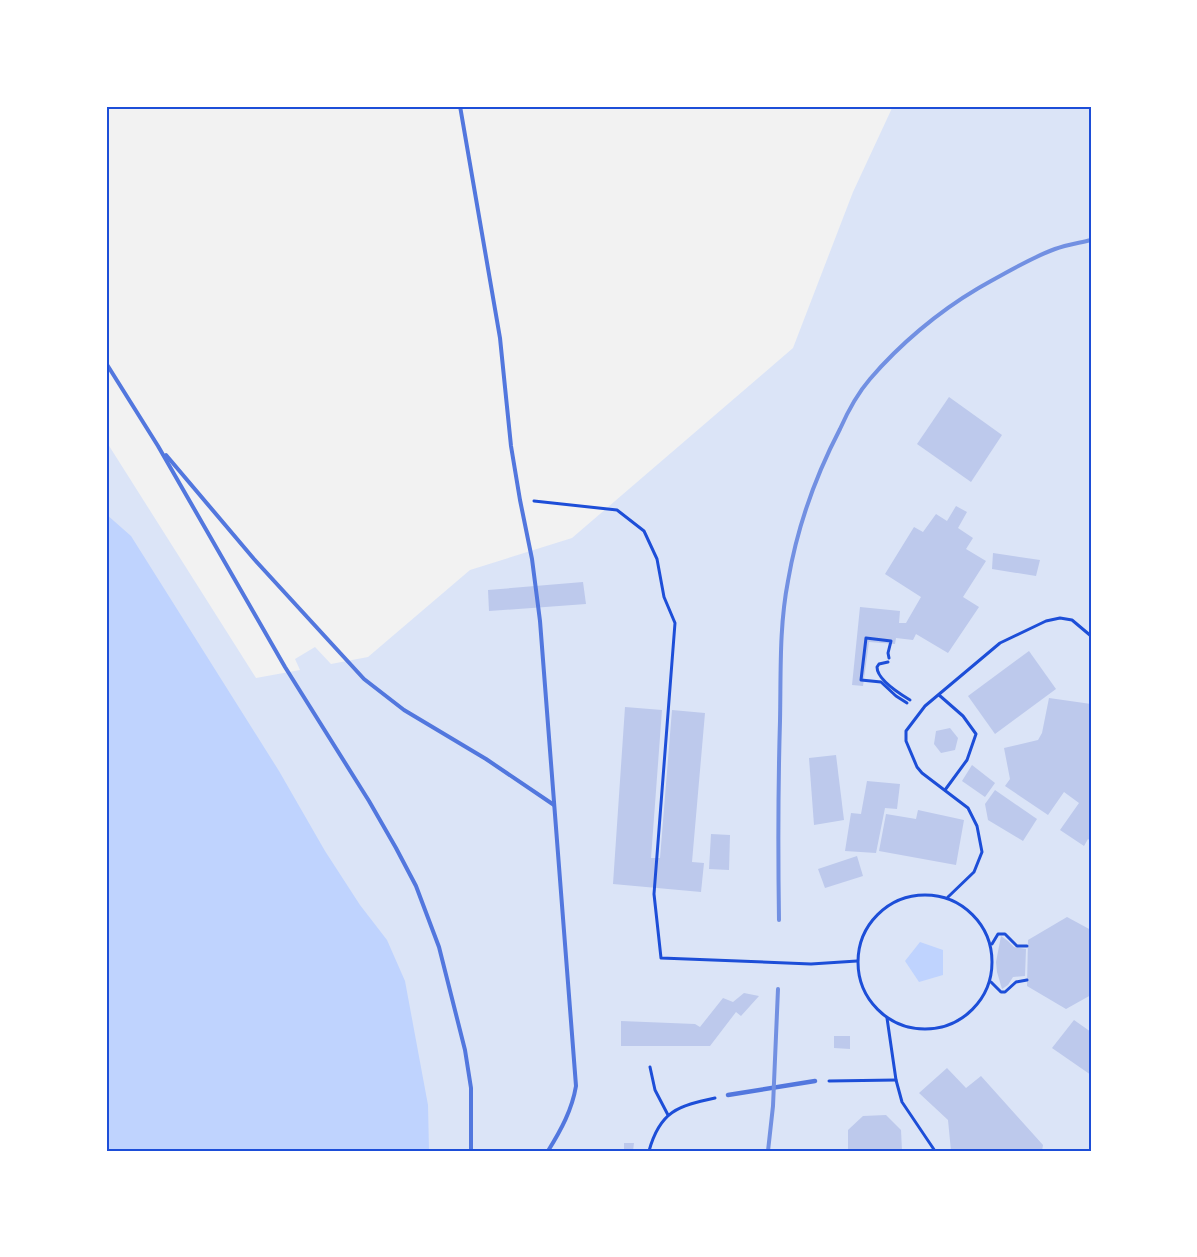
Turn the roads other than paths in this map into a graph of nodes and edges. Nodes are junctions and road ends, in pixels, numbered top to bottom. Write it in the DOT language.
graph roads {
  1 [pos="460,106"];
  2 [pos="106,363"];
  3 [pos="158,446"];
  4 [pos="554,805"];
  5 [pos="816,1082"];
  6 [pos="728,1095"];
  7 [pos="471,1151"];
  8 [pos="548,1151"];
  1 -- 4 [label="lane"];
  2 -- 3 [label="lane"];
  3 -- 4 [label="lane"];
  3 -- 7 [label="lane"];
  4 -- 8 [label="lane"];
  5 -- 6 [label="street"];
}
